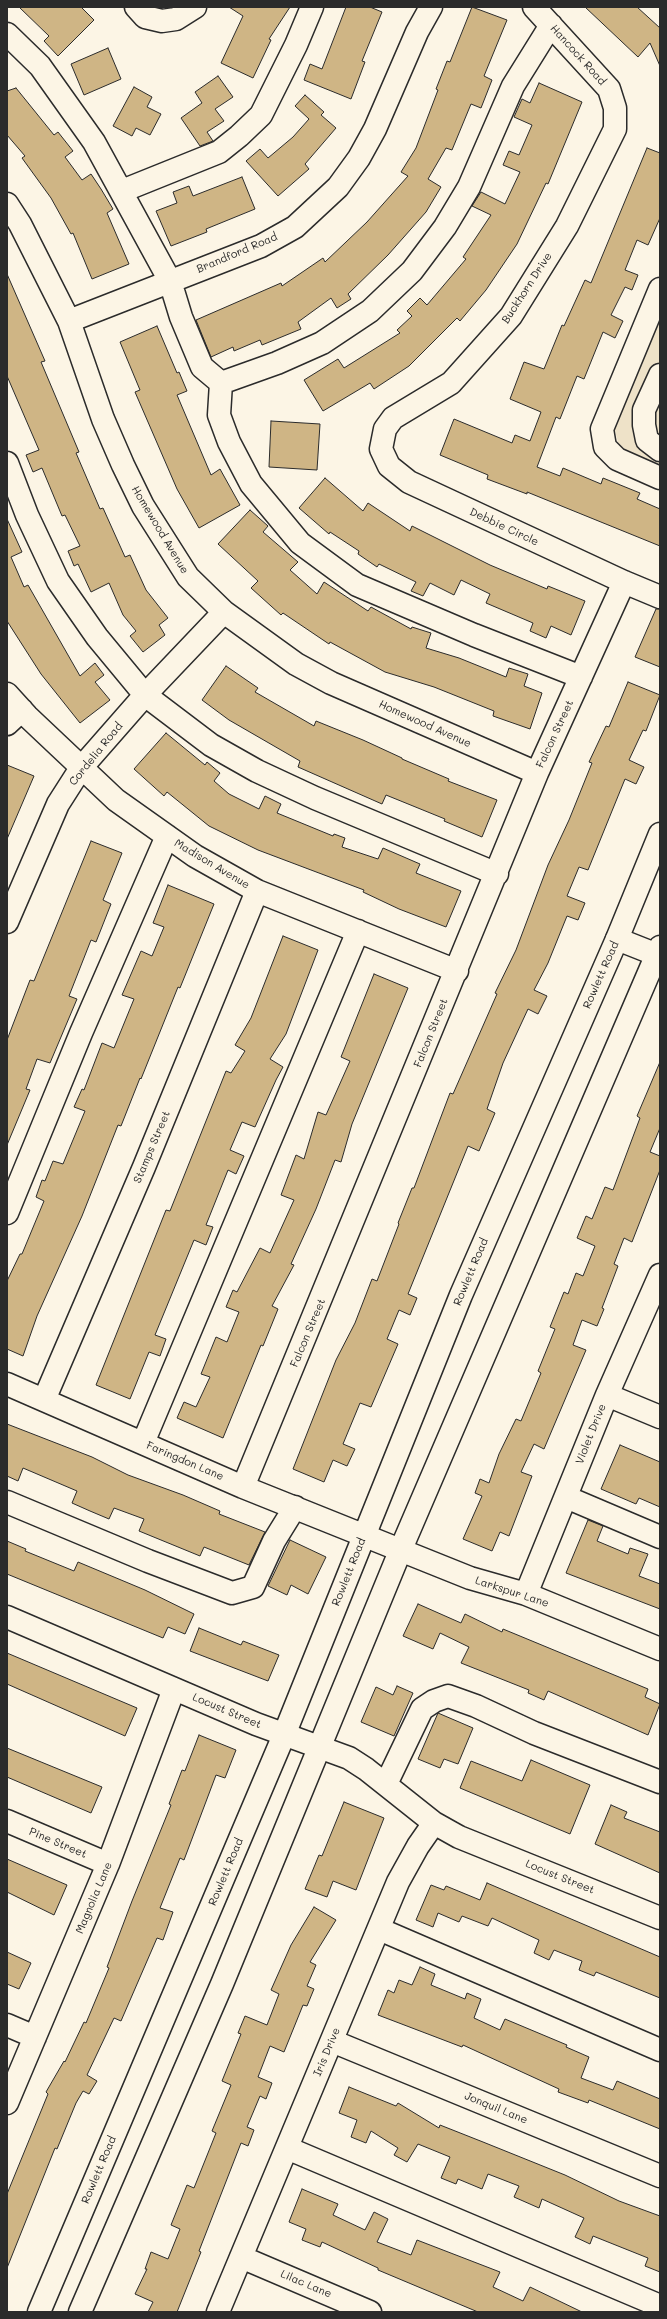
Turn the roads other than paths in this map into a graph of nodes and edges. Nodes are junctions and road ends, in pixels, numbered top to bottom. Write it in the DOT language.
graph roads {
  1 [pos="136,7"];
  2 [pos="195,7"];
  3 [pos="312,7"];
  4 [pos="431,7"];
  5 [pos="534,7"];
  6 [pos="551,26"];
  7 [pos="7,34"];
  8 [pos="615,108"];
  9 [pos="122,191"];
  10 [pos="7,204"];
  11 [pos="170,281"];
  12 [pos="660,289"];
  13 [pos="69,321"];
  14 [pos="660,375"];
  15 [pos="221,383"];
  16 [pos="385,429"];
  17 [pos="660,450"];
  18 [pos="7,463"];
  19 [pos="660,478"];
  20 [pos="624,582"];
  21 [pos="660,597"];
  22 [pos="224,612"];
  23 [pos="581,677"];
  24 [pos="7,694"];
  25 [pos="145,694"];
  26 [pos="14,717"];
  27 [pos="81,768"];
  28 [pos="537,773"];
  29 [pos="660,834"];
  30 [pos="167,836"];
  31 [pos="497,874"];
  32 [pos="257,891"];
  33 [pos="7,922"];
  34 [pos="358,931"];
  35 [pos="617,939"];
  36 [pos="659,953"];
  37 [pos="457,971"];
  38 [pos="7,1213"];
  39 [pos="660,1275"];
  40 [pos="655,1301"];
  41 [pos="7,1384"];
  42 [pos="607,1394"];
  43 [pos="44,1400"];
  44 [pos="660,1417"];
  45 [pos="143,1443"];
  46 [pos="243,1486"];
  47 [pos="566,1497"];
  48 [pos="7,1502"];
  49 [pos="295,1507"];
  50 [pos="364,1535"];
  51 [pos="660,1538"];
  52 [pos="401,1549"];
  53 [pos="526,1594"];
  54 [pos="7,1617"];
  55 [pos="660,1649"];
  56 [pos="174,1689"];
  57 [pos="284,1734"];
  58 [pos="319,1749"];
  59 [pos="660,1782"];
  60 [pos="386,1784"];
  61 [pos="7,1821"];
  62 [pos="434,1823"];
  63 [pos="108,1864"];
  64 [pos="660,1918"];
  65 [pos="379,1929"];
  66 [pos="7,2025"];
  67 [pos="35,2037"];
  68 [pos="332,2041"];
  69 [pos="660,2050"];
  70 [pos="7,2103"];
  71 [pos="287,2148"];
  72 [pos="660,2176"];
  73 [pos="241,2257"];
  74 [pos="660,2306"];
  75 [pos="39,2312"];
  76 [pos="80,2312"];
  77 [pos="218,2312"];
  78 [pos="370,2312"];
  1 -- 2 [label="street"];
  3 -- 9 [label="street"];
  4 -- 11 [label="street, Brandford Road"];
  5 -- 6 [label="street, Hancock Road"];
  6 -- 8 [label="street, Hancock Road"];
  6 -- 15 [label="street"];
  7 -- 9 [label="street"];
  8 -- 16 [label="street, Buckhorn Drive"];
  9 -- 11 [label="street"];
  10 -- 13 [label="street, Homewood Avenue"];
  11 -- 13 [label="street, Brandford Road"];
  11 -- 15 [label="street"];
  12 -- 19 [label="street"];
  13 -- 22 [label="street, Homewood Avenue"];
  14 -- 17 [label="street"];
  15 -- 23 [label="street"];
  16 -- 20 [label="street, Debbie Circle"];
  18 -- 25 [label="street"];
  20 -- 21 [label="street, Debbie Circle"];
  20 -- 23 [label="street, Falcon Street"];
  22 -- 25 [label="street, Cordelia Road"];
  22 -- 28 [label="street, Homewood Avenue"];
  23 -- 28 [label="street, Falcon Street"];
  24 -- 26 [label="street, Madison Avenue"];
  25 -- 27 [label="street, Cordelia Road"];
  25 -- 31 [label="street"];
  26 -- 27 [label="street, Madison Avenue"];
  27 -- 30 [label="street, Madison Avenue"];
  27 -- 33 [label="street, Cordelia Road"];
  28 -- 31 [label="street, Falcon Street"];
  29 -- 35 [label="street, Rowlett Road"];
  30 -- 32 [label="street, Madison Avenue"];
  30 -- 38 [label="street"];
  31 -- 37 [label="street, Falcon Street"];
  32 -- 34 [label="street, Madison Avenue"];
  32 -- 43 [label="street, Stamps Street"];
  34 -- 37 [label="street, Madison Avenue"];
  34 -- 45 [label="street"];
  35 -- 36 [label="street"];
  35 -- 50 [label="street, Rowlett Road"];
  36 -- 52 [label="street"];
  37 -- 46 [label="street, Falcon Street"];
  39 -- 40 [label="street, Violet Drive"];
  40 -- 42 [label="street, Violet Drive"];
  41 -- 43 [label="street, Faringdon Lane"];
  42 -- 44 [label="street"];
  42 -- 47 [label="street, Violet Drive"];
  43 -- 45 [label="street, Faringdon Lane"];
  45 -- 46 [label="street, Faringdon Lane"];
  46 -- 49 [label="street, Faringdon Lane"];
  47 -- 51 [label="street"];
  47 -- 53 [label="street, Violet Drive"];
  48 -- 49 [label="street"];
  49 -- 50 [label="street, Faringdon Lane"];
  50 -- 52 [label="street, Larkspur Lane"];
  50 -- 57 [label="street, Rowlett Road"];
  52 -- 53 [label="street, Larkspur Lane"];
  52 -- 58 [label="street"];
  53 -- 55 [label="street, Larkspur Lane"];
  54 -- 56 [label="street, Locust Street"];
  56 -- 57 [label="street, Locust Street"];
  56 -- 63 [label="street, Magnolia Lane"];
  57 -- 58 [label="street, Locust Street"];
  57 -- 75 [label="street, Rowlett Road"];
  58 -- 60 [label="street, Locust Street"];
  58 -- 76 [label="street"];
  59 -- 60 [label="street"];
  60 -- 62 [label="street, Locust Street"];
  61 -- 63 [label="street, Pine Street"];
  62 -- 64 [label="street, Locust Street"];
  62 -- 65 [label="street, Iris Drive"];
  63 -- 67 [label="street, Magnolia Lane"];
  65 -- 68 [label="street, Iris Drive"];
  65 -- 69 [label="street"];
  66 -- 67 [label="street"];
  67 -- 70 [label="street, Magnolia Lane"];
  68 -- 71 [label="street, Iris Drive"];
  68 -- 72 [label="street, Jonquil Lane"];
  71 -- 73 [label="street, Iris Drive"];
  71 -- 74 [label="street"];
  73 -- 77 [label="street, Iris Drive"];
  73 -- 78 [label="street, Lilac Lane"];
}
